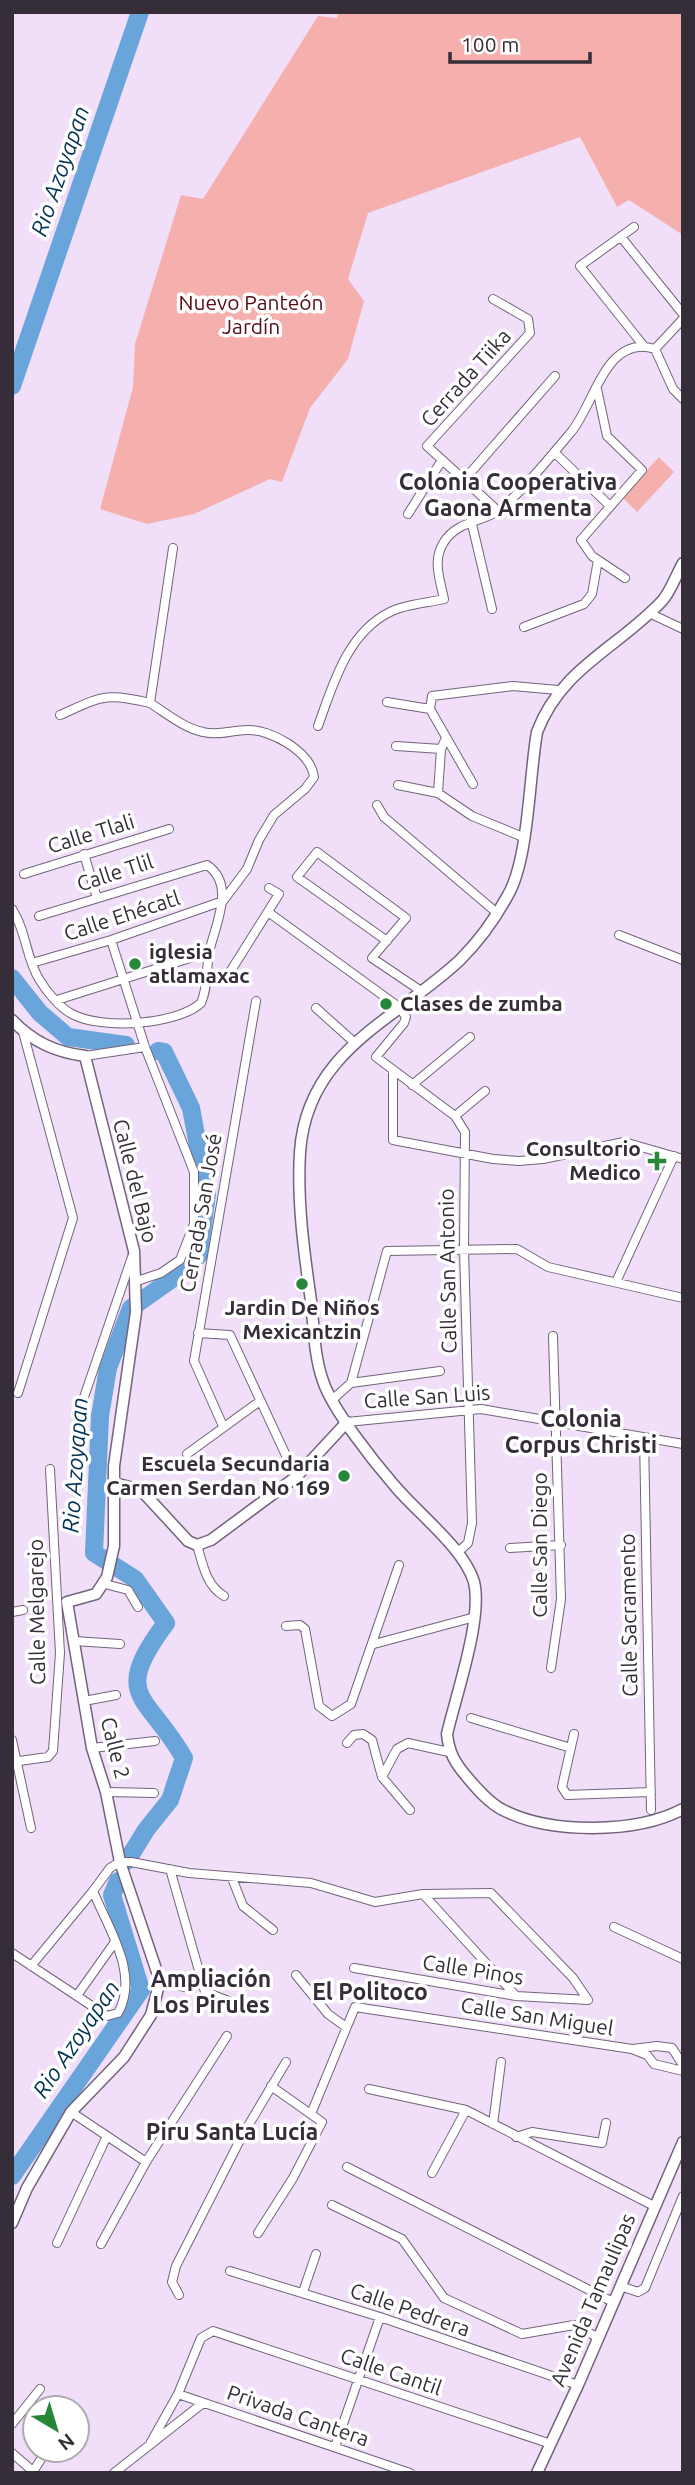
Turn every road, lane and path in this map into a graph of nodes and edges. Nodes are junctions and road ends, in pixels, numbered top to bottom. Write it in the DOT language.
graph roads {
  1 [pos="634,227"];
  2 [pos="621,237"];
  3 [pos="493,299"];
  4 [pos="683,317"];
  5 [pos="643,345"];
  6 [pos="655,349"];
  7 [pos="555,376"];
  8 [pos="597,389"];
  9 [pos="683,399"];
  10 [pos="554,452"];
  11 [pos="442,460"];
  12 [pos="464,480"];
  13 [pos="610,506"];
  14 [pos="498,511"];
  15 [pos="408,514"];
  16 [pos="471,520"];
  17 [pos="173,548"];
  18 [pos="598,561"];
  19 [pos="683,563"];
  20 [pos="625,578"];
  21 [pos="492,609"];
  22 [pos="649,613"];
  23 [pos="524,627"];
  24 [pos="683,629"];
  25 [pos="558,690"];
  26 [pos="387,702"];
  27 [pos="150,703"];
  28 [pos="430,709"];
  29 [pos="60,715"];
  30 [pos="318,726"];
  31 [pos="446,738"];
  32 [pos="396,746"];
  33 [pos="441,749"];
  34 [pos="473,784"];
  35 [pos="398,785"];
  36 [pos="438,793"];
  37 [pos="377,805"];
  38 [pos="169,829"];
  39 [pos="523,836"];
  40 [pos="83,854"];
  41 [pos="24,874"];
  42 [pos="269,888"];
  43 [pos="97,898"];
  44 [pos="223,901"];
  45 [pos="12,909"];
  46 [pos="268,912"];
  47 [pos="497,914"];
  48 [pos="39,916"];
  49 [pos="619,935"];
  50 [pos="111,940"];
  51 [pos="387,941"];
  52 [pos="209,952"];
  53 [pos="683,960"];
  54 [pos="32,963"];
  55 [pos="123,980"];
  56 [pos="225,980"];
  57 [pos="421,991"];
  58 [pos="57,1000"];
  59 [pos="256,1001"];
  60 [pos="399,1007"];
  61 [pos="316,1008"];
  62 [pos="12,1020"];
  63 [pos="137,1025"];
  64 [pos="23,1032"];
  65 [pos="470,1037"];
  66 [pos="355,1042"];
  67 [pos="145,1047"];
  68 [pos="85,1056"];
  69 [pos="393,1071"];
  70 [pos="412,1085"];
  71 [pos="485,1091"];
  72 [pos="455,1116"];
  73 [pos="464,1151"];
  74 [pos="679,1158"];
  75 [pos="464,1250"];
  76 [pos="134,1251"];
  77 [pos="616,1282"];
  78 [pos="134,1286"];
  79 [pos="683,1298"];
  80 [pos="198,1333"];
  81 [pos="554,1336"];
  82 [pos="440,1371"];
  83 [pos="12,1382"];
  84 [pos="351,1383"];
  85 [pos="333,1399"];
  86 [pos="260,1401"];
  87 [pos="82,1404"];
  88 [pos="470,1409"];
  89 [pos="556,1420"];
  90 [pos="347,1422"];
  91 [pos="223,1426"];
  92 [pos="644,1437"];
  93 [pos="683,1444"];
  94 [pos="187,1454"];
  95 [pos="50,1469"];
  96 [pos="296,1477"];
  97 [pos="114,1483"];
  98 [pos="197,1545"];
  99 [pos="561,1545"];
  100 [pos="510,1548"];
  101 [pos="457,1553"];
  102 [pos="399,1565"];
  103 [pos="106,1580"];
  104 [pos="224,1596"];
  105 [pos="62,1603"];
  106 [pos="138,1607"];
  107 [pos="23,1610"];
  108 [pos="12,1612"];
  109 [pos="475,1617"];
  110 [pos="286,1626"];
  111 [pos="74,1642"];
  112 [pos="120,1644"];
  113 [pos="374,1644"];
  114 [pos="551,1668"];
  115 [pos="116,1695"];
  116 [pos="85,1701"];
  117 [pos="471,1718"];
  118 [pos="574,1734"];
  119 [pos="12,1740"];
  120 [pos="155,1741"];
  121 [pos="347,1743"];
  122 [pos="92,1748"];
  123 [pos="572,1748"];
  124 [pos="449,1752"];
  125 [pos="19,1761"];
  126 [pos="382,1777"];
  127 [pos="106,1792"];
  128 [pos="651,1792"];
  129 [pos="154,1793"];
  130 [pos="683,1809"];
  131 [pos="410,1810"];
  132 [pos="651,1810"];
  133 [pos="31,1828"];
  134 [pos="120,1862"];
  135 [pos="170,1869"];
  136 [pos="232,1878"];
  137 [pos="93,1891"];
  138 [pos="423,1894"];
  139 [pos="614,1927"];
  140 [pos="273,1930"];
  141 [pos="115,1942"];
  142 [pos="12,1952"];
  143 [pos="683,1959"];
  144 [pos="31,1966"];
  145 [pos="354,1968"];
  146 [pos="296,1975"];
  147 [pos="160,1981"];
  148 [pos="188,1988"];
  149 [pos="78,1994"];
  150 [pos="516,1996"];
  151 [pos="247,2008"];
  152 [pos="346,2027"];
  153 [pos="227,2036"];
  154 [pos="657,2046"];
  155 [pos="632,2049"];
  156 [pos="650,2057"];
  157 [pos="286,2062"];
  158 [pos="501,2062"];
  159 [pos="681,2067"];
  160 [pos="271,2086"];
  161 [pos="369,2089"];
  162 [pos="466,2110"];
  163 [pos="71,2112"];
  164 [pos="311,2114"];
  165 [pos="493,2123"];
  166 [pos="606,2123"];
  167 [pos="107,2136"];
  168 [pos="516,2137"];
  169 [pos="683,2142"];
  170 [pos="146,2162"];
  171 [pos="347,2167"];
  172 [pos="432,2173"];
  173 [pos="683,2196"];
  174 [pos="332,2205"];
  175 [pos="654,2206"];
  176 [pos="12,2222"];
  177 [pos="258,2232"];
  178 [pos="57,2243"];
  179 [pos="100,2244"];
  180 [pos="316,2254"];
  181 [pos="230,2271"];
  182 [pos="620,2286"];
  183 [pos="303,2292"];
  184 [pos="179,2295"];
  185 [pos="612,2302"];
  186 [pos="380,2317"];
  187 [pos="597,2337"];
  188 [pos="359,2380"];
  189 [pos="578,2385"];
  190 [pos="40,2389"];
  191 [pos="178,2394"];
  192 [pos="203,2403"];
  193 [pos="13,2421"];
  194 [pos="152,2442"];
  195 [pos="551,2444"];
  196 [pos="335,2447"];
  197 [pos="12,2453"];
  198 [pos="33,2472"];
  199 [pos="114,2473"];
  200 [pos="410,2473"];
  201 [pos="537,2473"];
  1 -- 2 [label="street"];
  2 -- 4 [label="street"];
  2 -- 5 [label="street"];
  3 -- 11 [label="street, Cerrada Tiika"];
  4 -- 6 [label="street"];
  5 -- 6 [label="street"];
  5 -- 8 [label="street"];
  6 -- 9 [label="street"];
  7 -- 12 [label="street"];
  8 -- 10 [label="street"];
  8 -- 13 [label="street"];
  10 -- 13 [label="street"];
  10 -- 14 [label="street"];
  11 -- 12 [label="street"];
  11 -- 15 [label="street"];
  12 -- 14 [label="street"];
  13 -- 18 [label="street"];
  14 -- 16 [label="street"];
  16 -- 21 [label="street"];
  16 -- 30 [label="street"];
  17 -- 27 [label="street"];
  18 -- 20 [label="street"];
  18 -- 23 [label="street"];
  19 -- 22 [label="street"];
  22 -- 24 [label="street"];
  22 -- 25 [label="street"];
  25 -- 28 [label="street"];
  25 -- 39 [label="street"];
  26 -- 28 [label="street"];
  27 -- 29 [label="street"];
  27 -- 44 [label="street"];
  28 -- 31 [label="street"];
  31 -- 33 [label="street"];
  31 -- 34 [label="street"];
  32 -- 33 [label="street"];
  33 -- 36 [label="street"];
  35 -- 36 [label="street"];
  36 -- 39 [label="street"];
  37 -- 47 [label="street"];
  38 -- 40 [label="street, Calle Tlali"];
  39 -- 47 [label="street"];
  40 -- 41 [label="street, Calle Tlali"];
  40 -- 43 [label="street"];
  42 -- 46 [label="street"];
  43 -- 44 [label="street, Calle Tlil"];
  43 -- 48 [label="street, Calle Tlil"];
  44 -- 50 [label="street, Calle Ehécatl"];
  44 -- 52 [label="street"];
  45 -- 54 [label="street"];
  46 -- 56 [label="street"];
  46 -- 60 [label="street"];
  47 -- 57 [label="street"];
  49 -- 53 [label="street"];
  50 -- 54 [label="street, Calle Ehécatl"];
  50 -- 55 [label="street"];
  51 -- 51 [label="street"];
  51 -- 57 [label="street"];
  52 -- 55 [label="street"];
  52 -- 63 [label="street"];
  54 -- 58 [label="street"];
  55 -- 58 [label="street"];
  55 -- 63 [label="street"];
  57 -- 60 [label="street"];
  58 -- 63 [label="street"];
  59 -- 80 [label="street, Cerrada San José"];
  60 -- 66 [label="street"];
  60 -- 69 [label="street"];
  61 -- 66 [label="street"];
  62 -- 64 [label="street"];
  63 -- 67 [label="street"];
  64 -- 68 [label="street"];
  64 -- 83 [label="street"];
  65 -- 70 [label="street"];
  66 -- 85 [label="street"];
  67 -- 68 [label="street"];
  67 -- 78 [label="street"];
  68 -- 76 [label="street, Calle del Bajo"];
  69 -- 70 [label="street"];
  69 -- 73 [label="street"];
  70 -- 72 [label="street"];
  71 -- 72 [label="street"];
  72 -- 73 [label="street, Calle San Antonio"];
  73 -- 74 [label="street"];
  73 -- 75 [label="street, Calle San Antonio"];
  74 -- 77 [label="street"];
  75 -- 77 [label="street"];
  75 -- 84 [label="street"];
  75 -- 88 [label="street, Calle San Antonio"];
  76 -- 78 [label="street, Calle del Bajo"];
  76 -- 87 [label="street"];
  77 -- 79 [label="street"];
  78 -- 97 [label="street, Calle del Bajo"];
  80 -- 86 [label="street"];
  80 -- 91 [label="street, Cerrada San José"];
  81 -- 89 [label="street, Calle San Diego"];
  82 -- 84 [label="street"];
  84 -- 85 [label="street"];
  85 -- 90 [label="street"];
  86 -- 91 [label="street"];
  86 -- 96 [label="street"];
  88 -- 89 [label="street, Calle San Luis"];
  88 -- 90 [label="street, Calle San Luis"];
  88 -- 101 [label="street, Calle San Antonio"];
  89 -- 92 [label="street, Calle San Luis"];
  89 -- 99 [label="street, Calle San Diego"];
  90 -- 96 [label="street, Calle San Luis"];
  90 -- 101 [label="street"];
  91 -- 94 [label="street"];
  92 -- 93 [label="street, Calle San Luis"];
  92 -- 128 [label="street, Calle Sacramento"];
  95 -- 105 [label="street, Calle Melgarejo"];
  96 -- 98 [label="street, Calle San Luis"];
  97 -- 98 [label="street"];
  97 -- 103 [label="street, Calle del Bajo"];
  98 -- 104 [label="street"];
  99 -- 100 [label="street"];
  99 -- 114 [label="street, Calle San Diego"];
  101 -- 109 [label="street"];
  102 -- 113 [label="street"];
  103 -- 105 [label="street"];
  103 -- 106 [label="street"];
  105 -- 111 [label="street, Calle 2"];
  105 -- 125 [label="street, Calle Melgarejo"];
  107 -- 108 [label="street"];
  109 -- 113 [label="street"];
  109 -- 124 [label="street"];
  110 -- 113 [label="street"];
  111 -- 112 [label="street"];
  111 -- 116 [label="street, Calle 2"];
  115 -- 116 [label="street"];
  116 -- 122 [label="street, Calle 2"];
  117 -- 123 [label="street"];
  118 -- 123 [label="street"];
  119 -- 125 [label="street"];
  120 -- 122 [label="street"];
  121 -- 126 [label="street"];
  122 -- 127 [label="street, Calle 2"];
  123 -- 128 [label="street"];
  124 -- 126 [label="street"];
  124 -- 130 [label="street"];
  125 -- 133 [label="street"];
  126 -- 131 [label="street"];
  127 -- 129 [label="street"];
  127 -- 134 [label="street, Calle 2"];
  128 -- 132 [label="street, Calle Sacramento"];
  134 -- 135 [label="street"];
  134 -- 137 [label="street"];
  134 -- 147 [label="street, Calle 2"];
  135 -- 136 [label="street"];
  135 -- 151 [label="street"];
  136 -- 138 [label="street"];
  136 -- 140 [label="street"];
  137 -- 141 [label="street"];
  137 -- 144 [label="street"];
  138 -- 150 [label="street"];
  138 -- 150 [label="street, Calle Pinos"];
  139 -- 143 [label="street"];
  141 -- 149 [label="street"];
  141 -- 149 [label="street"];
  142 -- 144 [label="street"];
  144 -- 149 [label="street"];
  145 -- 150 [label="street, Calle Pinos"];
  146 -- 152 [label="street"];
  147 -- 148 [label="street"];
  147 -- 163 [label="street"];
  152 -- 155 [label="street, Calle San Miguel"];
  152 -- 164 [label="street"];
  153 -- 170 [label="street"];
  154 -- 155 [label="street, Calle San Miguel"];
  154 -- 156 [label="street"];
  154 -- 159 [label="street, Calle San Miguel"];
  155 -- 156 [label="street, Calle San Miguel"];
  156 -- 159 [label="street, Calle San Miguel"];
  157 -- 160 [label="street"];
  158 -- 165 [label="street"];
  160 -- 164 [label="street"];
  160 -- 184 [label="street"];
  161 -- 162 [label="street"];
  162 -- 165 [label="street"];
  162 -- 172 [label="street"];
  163 -- 167 [label="street"];
  163 -- 176 [label="street"];
  164 -- 177 [label="street"];
  165 -- 168 [label="street"];
  166 -- 168 [label="street"];
  167 -- 170 [label="street"];
  167 -- 178 [label="street"];
  168 -- 175 [label="street"];
  169 -- 175 [label="street, Avenida Tamaulipas"];
  170 -- 179 [label="street"];
  171 -- 185 [label="street"];
  173 -- 182 [label="street"];
  174 -- 187 [label="street"];
  175 -- 182 [label="street, Avenida Tamaulipas"];
  180 -- 183 [label="street"];
  181 -- 183 [label="street, Calle Pedrera"];
  182 -- 185 [label="street, Avenida Tamaulipas"];
  183 -- 186 [label="street, Calle Pedrera"];
  185 -- 187 [label="street, Avenida Tamaulipas"];
  186 -- 188 [label="street"];
  186 -- 189 [label="street, Calle Pedrera"];
  187 -- 189 [label="street, Avenida Tamaulipas"];
  188 -- 191 [label="street, Calle Cantil"];
  188 -- 195 [label="street, Calle Cantil"];
  188 -- 196 [label="street"];
  189 -- 195 [label="street, Avenida Tamaulipas"];
  190 -- 193 [label="street"];
  191 -- 192 [label="street"];
  191 -- 194 [label="street"];
  192 -- 194 [label="street, Privada Cantera"];
  192 -- 196 [label="street, Privada Cantera"];
  194 -- 199 [label="street, Privada Cantera"];
  195 -- 201 [label="street, Avenida Tamaulipas"];
  196 -- 200 [label="street, Privada Cantera"];
  197 -- 198 [label="street"];
}
